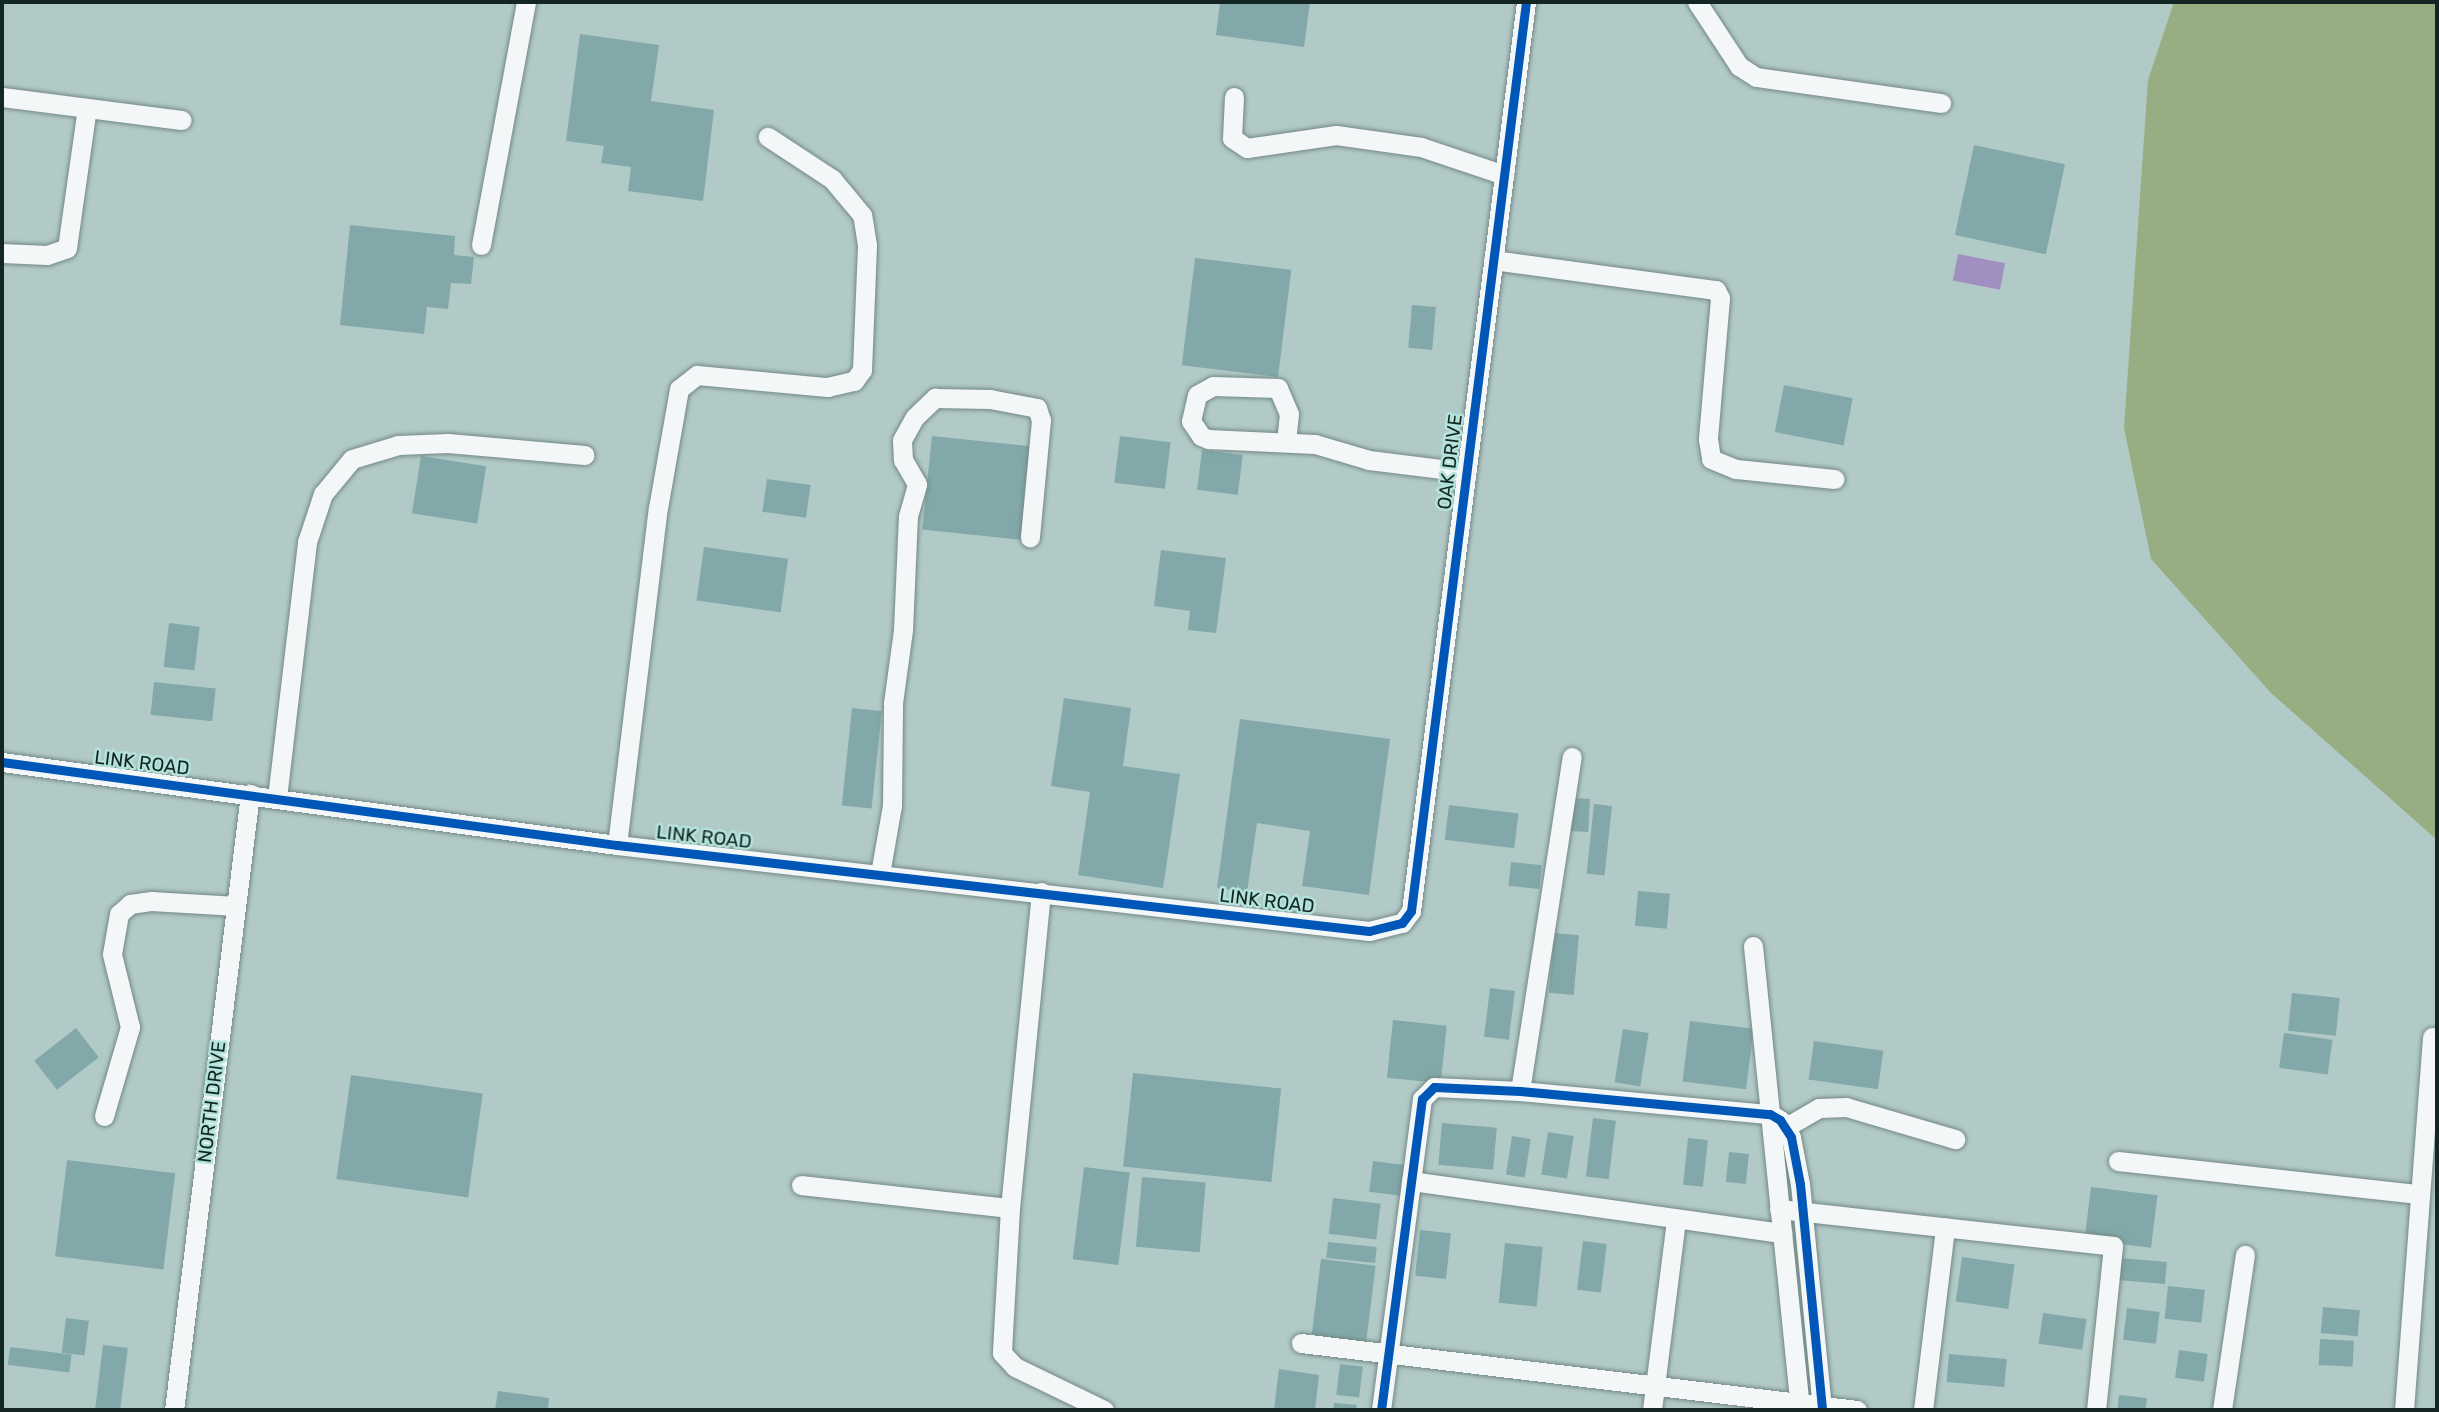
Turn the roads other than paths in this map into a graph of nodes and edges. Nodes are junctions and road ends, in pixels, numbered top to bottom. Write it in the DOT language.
graph roads {
  1 [pos="526,2"];
  2 [pos="1526,2"];
  3 [pos="1697,2"];
  4 [pos="2,97"];
  5 [pos="1234,97"];
  6 [pos="1941,103"];
  7 [pos="87,108"];
  8 [pos="181,120"];
  9 [pos="768,137"];
  10 [pos="1504,175"];
  11 [pos="481,245"];
  12 [pos="2,253"];
  13 [pos="1493,260"];
  14 [pos="1286,442"];
  15 [pos="584,455"];
  16 [pos="1466,472"];
  17 [pos="1834,479"];
  18 [pos="1030,537"];
  19 [pos="1572,757"];
  20 [pos="2,762"];
  21 [pos="250,794"];
  22 [pos="277,798"];
  23 [pos="617,845"];
  24 [pos="880,874"];
  25 [pos="1041,892"];
  26 [pos="236,906"];
  27 [pos="1402,923"];
  28 [pos="1753,946"];
  29 [pos="2432,1037"];
  30 [pos="1520,1091"];
  31 [pos="104,1116"];
  32 [pos="1778,1120"];
  33 [pos="1955,1139"];
  34 [pos="2119,1161"];
  35 [pos="1411,1181"];
  36 [pos="801,1185"];
  37 [pos="2418,1194"];
  38 [pos="1010,1208"];
  39 [pos="1780,1209"];
  40 [pos="1803,1211"];
  41 [pos="1676,1220"];
  42 [pos="1945,1227"];
  43 [pos="1782,1233"];
  44 [pos="2245,1255"];
  45 [pos="1301,1343"];
  46 [pos="1388,1355"];
  47 [pos="1655,1389"];
  48 [pos="1800,1407"];
  49 [pos="1822,1409"];
  50 [pos="174,1410"];
  51 [pos="1104,1410"];
  52 [pos="1381,1410"];
  53 [pos="1652,1410"];
  54 [pos="1857,1410"];
  55 [pos="1923,1410"];
  56 [pos="2096,1410"];
  57 [pos="2222,1410"];
  58 [pos="2404,1410"];
  1 -- 11 [label="street"];
  2 -- 10 [label="street, OAK DRIVE"];
  3 -- 6 [label="street"];
  4 -- 7 [label="street"];
  5 -- 10 [label="street"];
  7 -- 8 [label="street"];
  7 -- 12 [label="street"];
  9 -- 23 [label="street"];
  10 -- 13 [label="street, OAK DRIVE"];
  13 -- 16 [label="street, OAK DRIVE"];
  13 -- 17 [label="street"];
  14 -- 14 [label="street"];
  14 -- 16 [label="street"];
  15 -- 22 [label="street"];
  16 -- 27 [label="street, OAK DRIVE"];
  18 -- 24 [label="street"];
  19 -- 30 [label="street"];
  20 -- 21 [label="street, LINK ROAD"];
  21 -- 22 [label="street, LINK ROAD"];
  21 -- 26 [label="street, NORTH DRIVE"];
  22 -- 23 [label="street, LINK ROAD"];
  23 -- 24 [label="street, LINK ROAD"];
  24 -- 25 [label="street, LINK ROAD"];
  25 -- 27 [label="street, LINK ROAD"];
  25 -- 38 [label="street"];
  26 -- 31 [label="street"];
  26 -- 50 [label="street, NORTH DRIVE"];
  28 -- 32 [label="street"];
  29 -- 37 [label="street"];
  30 -- 32 [label="street"];
  30 -- 35 [label="street"];
  32 -- 33 [label="street"];
  32 -- 39 [label="street"];
  32 -- 40 [label="street"];
  34 -- 37 [label="street"];
  35 -- 41 [label="street"];
  35 -- 46 [label="street"];
  36 -- 38 [label="street"];
  37 -- 58 [label="street"];
  38 -- 51 [label="street"];
  39 -- 40 [label="street"];
  39 -- 43 [label="street"];
  40 -- 42 [label="street"];
  40 -- 49 [label="street"];
  41 -- 43 [label="street"];
  41 -- 47 [label="street"];
  42 -- 55 [label="street"];
  42 -- 56 [label="street"];
  43 -- 48 [label="street"];
  44 -- 57 [label="street"];
  45 -- 46 [label="street"];
  46 -- 47 [label="street"];
  46 -- 52 [label="street"];
  47 -- 48 [label="street"];
  47 -- 53 [label="street"];
  48 -- 49 [label="street"];
  49 -- 54 [label="street"];
}
